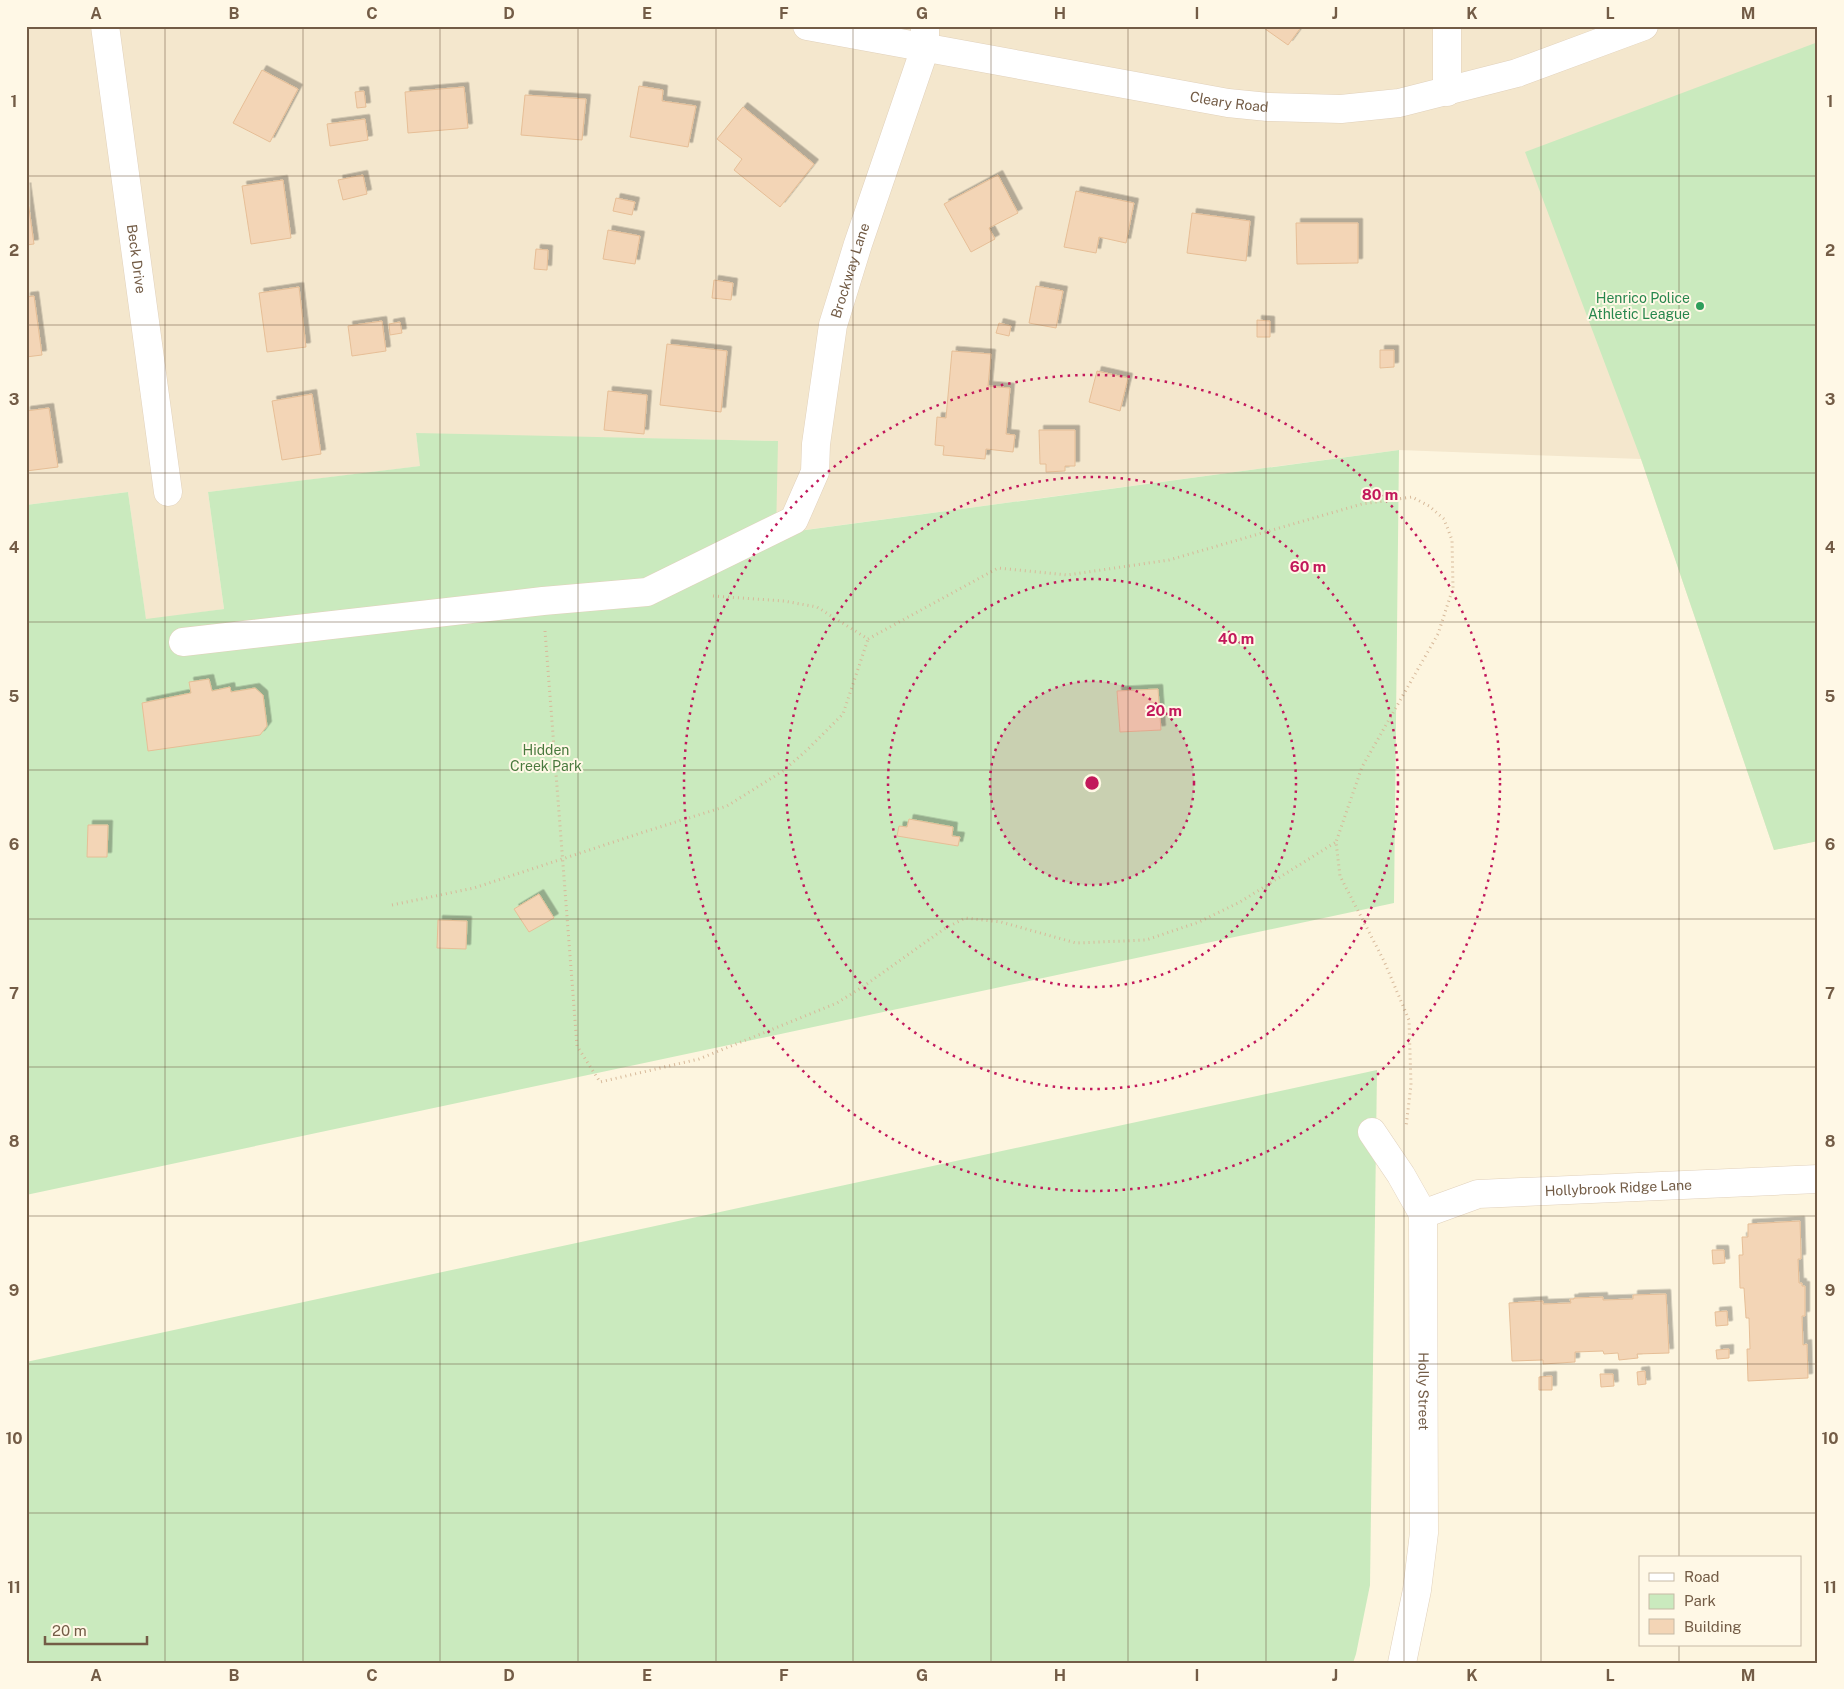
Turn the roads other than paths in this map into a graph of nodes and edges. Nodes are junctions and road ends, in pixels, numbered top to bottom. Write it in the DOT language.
graph roads {
  1 [pos="807,26"];
  2 [pos="1447,26"];
  3 [pos="1644,26"];
  4 [pos="113,27"];
  5 [pos="925,37"];
  6 [pos="1447,92"];
  7 [pos="168,492"];
  8 [pos="183,642"];
  9 [pos="1372,1132"];
  10 [pos="1818,1179"];
  11 [pos="1423,1214"];
  12 [pos="1402,1663"];
  1 -- 5 [label="street, Cleary Road"];
  2 -- 6 [label="street"];
  3 -- 6 [label="street, Cleary Road"];
  4 -- 7 [label="street, Beck Drive"];
  5 -- 6 [label="street, Cleary Road"];
  5 -- 8 [label="street, Brockway Lane"];
  9 -- 11 [label="street, Holly Street"];
  10 -- 11 [label="street, Hollybrook Ridge Lane"];
  11 -- 12 [label="street, Holly Street"];
}
